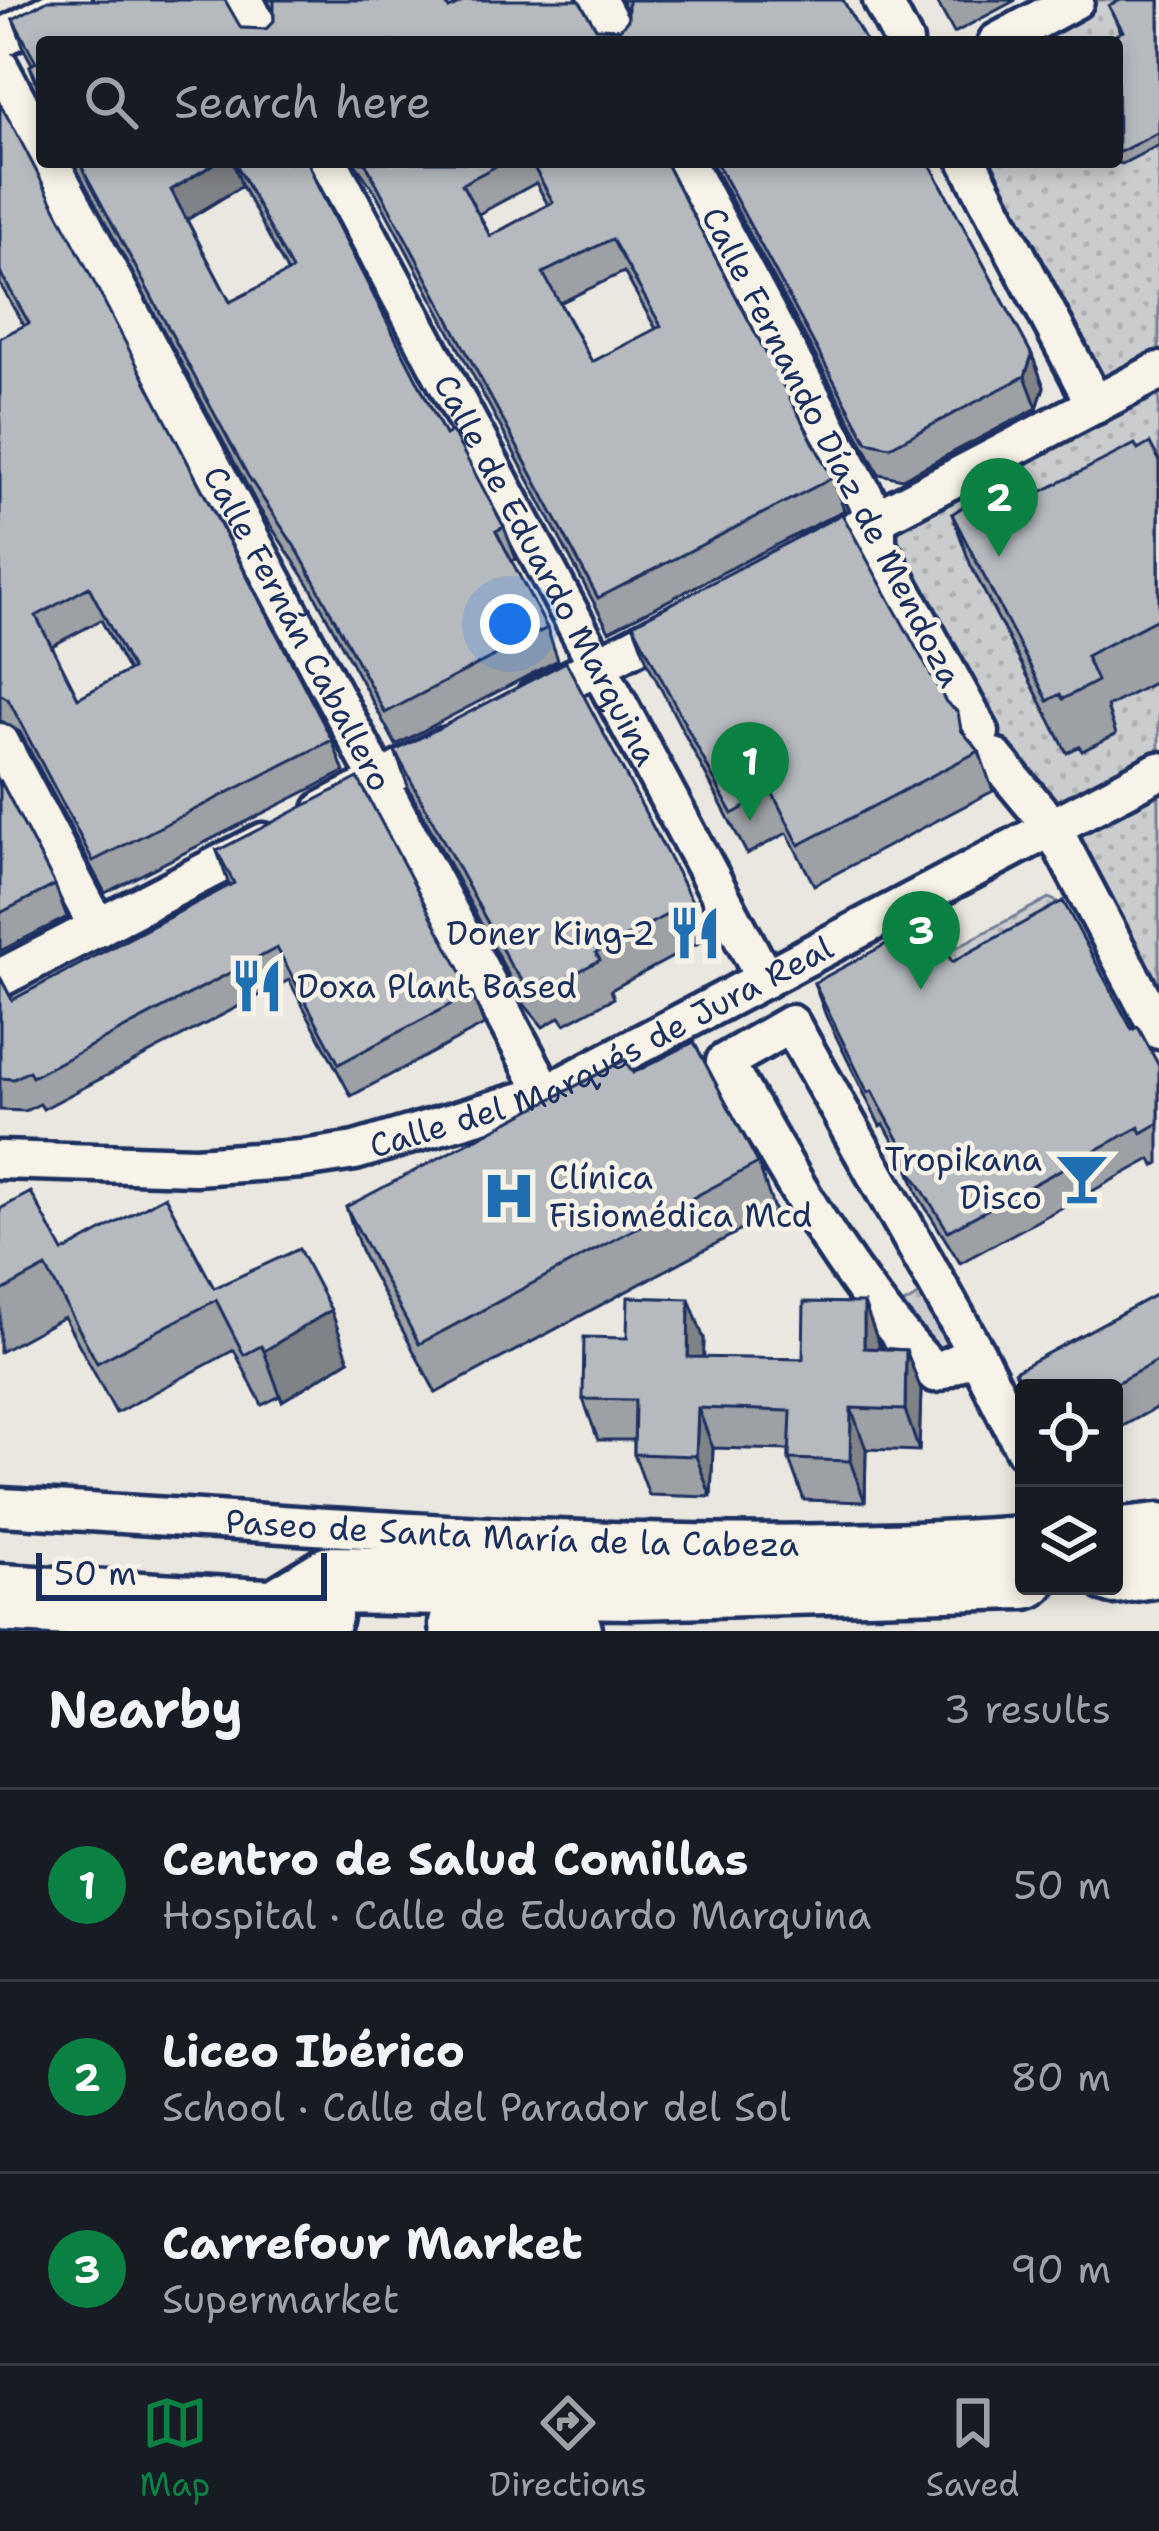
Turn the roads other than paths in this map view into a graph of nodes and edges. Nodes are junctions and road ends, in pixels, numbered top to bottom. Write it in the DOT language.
graph roads {
  1 [pos="72,0"];
  2 [pos="244,0"];
  3 [pos="597,0"];
  4 [pos="882,0"];
  5 [pos="1076,0"];
  6 [pos="263,36"];
  7 [pos="617,36"];
  8 [pos="901,36"];
  9 [pos="1008,36"];
  10 [pos="0,39"];
  11 [pos="0,68"];
  12 [pos="36,136"];
  13 [pos="53,168"];
  14 [pos="332,168"];
  15 [pos="688,168"];
  16 [pos="971,168"];
  17 [pos="1159,371"];
  18 [pos="1095,405"];
  19 [pos="877,519"];
  20 [pos="773,573"];
  21 [pos="711,606"];
  22 [pos="596,666"];
  23 [pos="0,742"];
  24 [pos="1159,771"];
  25 [pos="379,781"];
  26 [pos="1052,827"];
  27 [pos="98,928"];
  28 [pos="0,978"];
  29 [pos="765,979"];
  30 [pos="1159,1030"];
  31 [pos="546,1094"];
  32 [pos="0,1160"];
  33 [pos="976,1353"];
  34 [pos="1015,1430"];
  35 [pos="0,1507"];
  36 [pos="1159,1522"];
  37 [pos="1123,1526"];
  38 [pos="1015,1536"];
  39 [pos="1159,1563"];
  40 [pos="1123,1569"];
  41 [pos="1015,1575"];
  42 [pos="0,1598"];
  43 [pos="275,1614"];
  44 [pos="568,1631"];
  1 -- 10 [label="street"];
  2 -- 6 [label="street"];
  3 -- 7 [label="street"];
  4 -- 8 [label="street"];
  5 -- 9 [label="street"];
  11 -- 12 [label="street"];
  13 -- 25 [label="street, Calle Fernán Caballero"];
  14 -- 22 [label="street, Calle de Eduardo Marquina"];
  15 -- 19 [label="street, Calle Fernando Díaz de Mendoza"];
  16 -- 18 [label="street"];
  17 -- 18 [label="street"];
  18 -- 19 [label="street"];
  19 -- 20 [label="street"];
  19 -- 26 [label="street, Calle Fernando Díaz de Mendoza"];
  21 -- 22 [label="street"];
  22 -- 25 [label="street"];
  22 -- 29 [label="street, Calle de Eduardo Marquina"];
  23 -- 27 [label="street"];
  24 -- 26 [label="street, Calle del Marqués de Jura Real"];
  25 -- 27 [label="street"];
  25 -- 31 [label="street, Calle Fernán Caballero"];
  26 -- 29 [label="street, Calle del Marqués de Jura Real"];
  26 -- 30 [label="street, Calle Fernando Díaz de Mendoza"];
  27 -- 28 [label="street"];
  29 -- 31 [label="street, Calle del Marqués de Jura Real"];
  31 -- 32 [label="street, Calle del Marqués de Jura Real"];
  33 -- 33 [label="street"];
  33 -- 34 [label="street"];
  35 -- 38 [label="street, Paseo de Santa María de la Cabeza"];
  36 -- 37 [label="street"];
  39 -- 40 [label="highway"];
  41 -- 43 [label="highway"];
  42 -- 43 [label="highway"];
  43 -- 44 [label="highway"];
}
